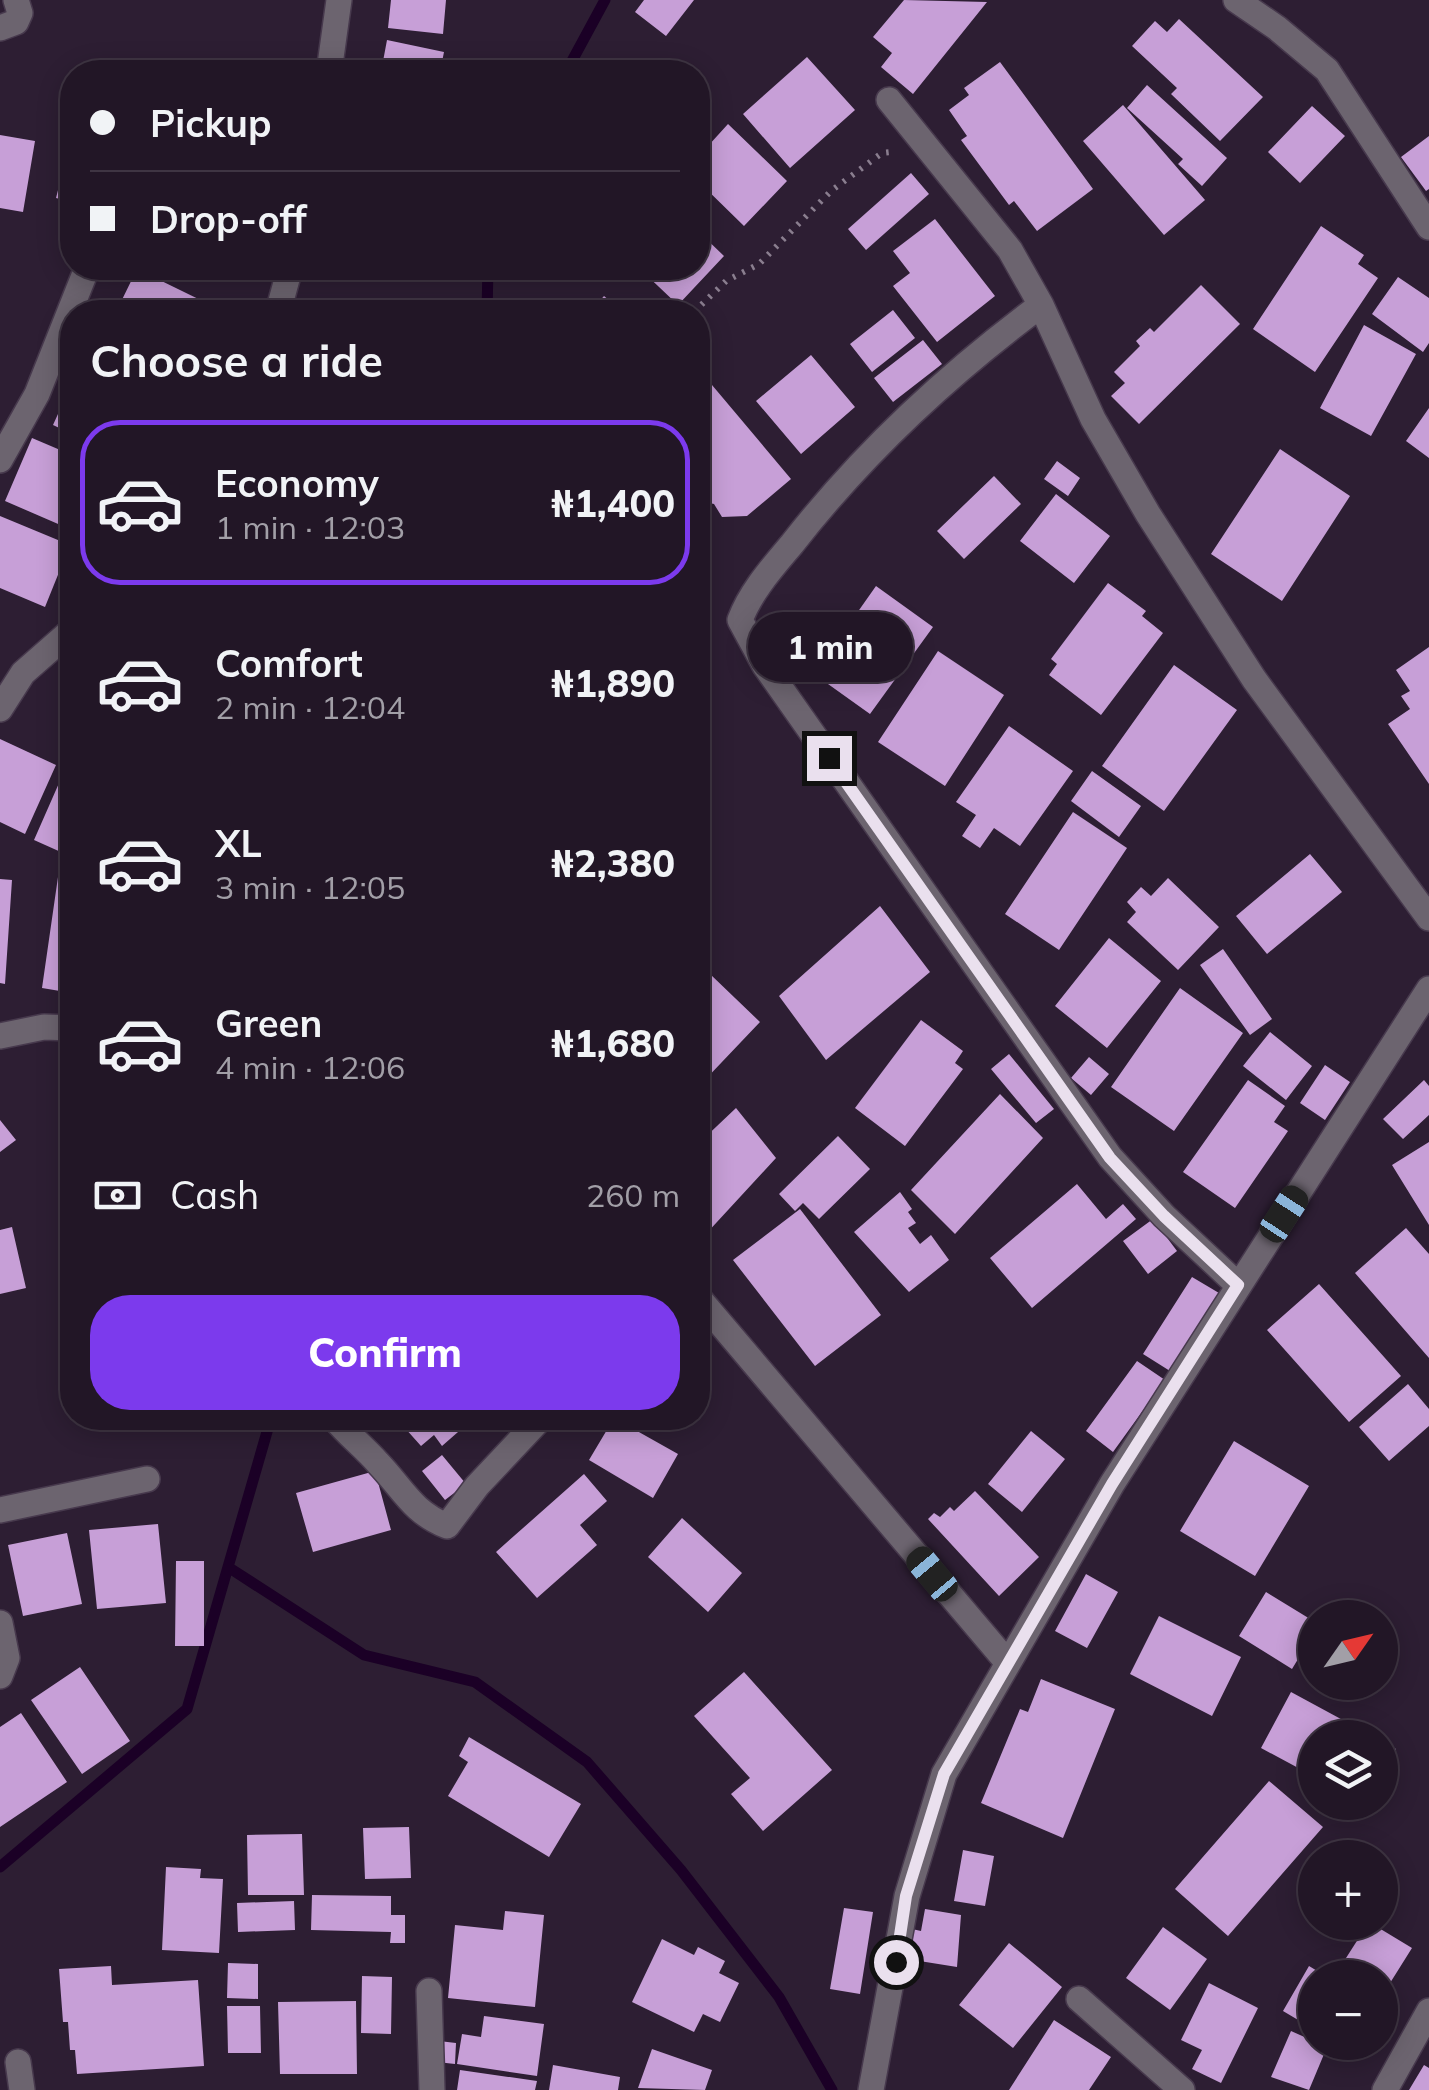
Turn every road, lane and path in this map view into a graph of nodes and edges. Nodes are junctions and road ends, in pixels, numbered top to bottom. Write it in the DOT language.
graph roads {
  1 [pos="16,0"];
  2 [pos="339,0"];
  3 [pos="1236,0"];
  4 [pos="0,28"];
  5 [pos="332,60"];
  6 [pos="888,100"];
  7 [pos="928,148"];
  8 [pos="1429,227"];
  9 [pos="707,300"];
  10 [pos="1041,305"];
  11 [pos="60,336"];
  12 [pos="0,460"];
  13 [pos="60,641"];
  14 [pos="0,710"];
  15 [pos="1429,918"];
  16 [pos="1429,989"];
  17 [pos="60,1028"];
  18 [pos="0,1036"];
  19 [pos="1238,1285"];
  20 [pos="710,1311"];
  21 [pos="344,1430"];
  22 [pos="530,1430"];
  23 [pos="147,1479"];
  24 [pos="0,1510"];
  25 [pos="0,1623"];
  26 [pos="1007,1662"];
  27 [pos="0,1676"];
  28 [pos="429,1992"];
  29 [pos="1079,2000"];
  30 [pos="1429,2011"];
  31 [pos="18,2062"];
  32 [pos="22,2090"];
  33 [pos="432,2090"];
  34 [pos="871,2090"];
  35 [pos="1182,2090"];
  36 [pos="1384,2090"];
  1 -- 4 [label="street"];
  2 -- 5 [label="street"];
  3 -- 8 [label="street"];
  6 -- 7 [label="street"];
  7 -- 9 [label="path"];
  7 -- 10 [label="street"];
  10 -- 15 [label="street"];
  10 -- 19 [label="street"];
  11 -- 12 [label="street"];
  13 -- 14 [label="street"];
  16 -- 19 [label="street"];
  17 -- 18 [label="street"];
  19 -- 26 [label="street"];
  20 -- 26 [label="street"];
  21 -- 22 [label="street"];
  23 -- 24 [label="street"];
  25 -- 27 [label="street"];
  26 -- 34 [label="street"];
  28 -- 33 [label="street"];
  29 -- 35 [label="street"];
  30 -- 36 [label="street"];
  31 -- 32 [label="street"];
}
